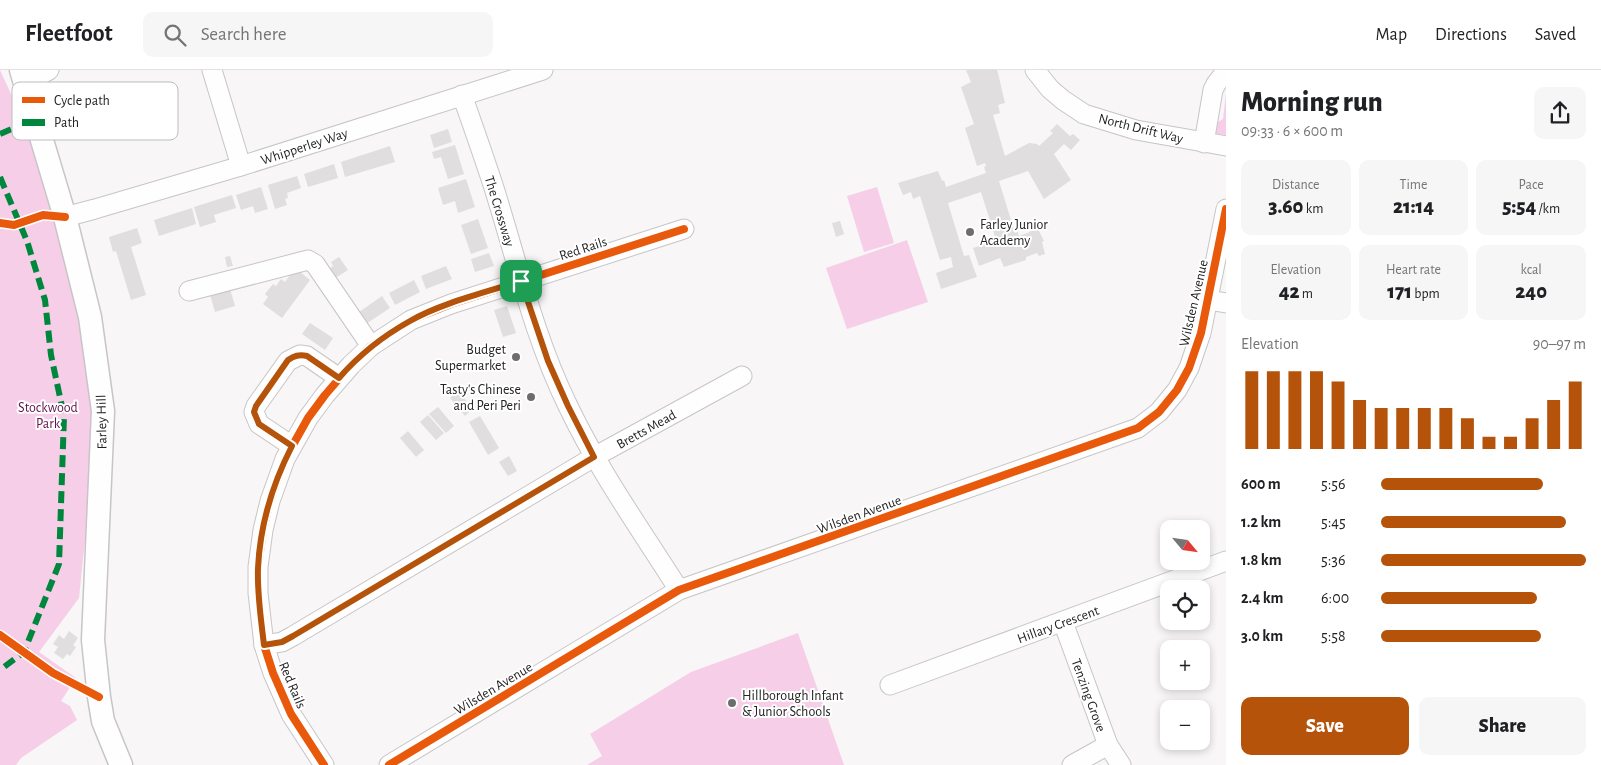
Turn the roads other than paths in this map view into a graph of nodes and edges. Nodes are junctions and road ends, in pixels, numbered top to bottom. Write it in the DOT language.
graph roads {
  1 [pos="49,70"];
  2 [pos="212,70"];
  3 [pos="543,70"];
  4 [pos="1035,70"];
  5 [pos="1226,71"];
  6 [pos="23,77"];
  7 [pos="462,95"];
  8 [pos="42,140"];
  9 [pos="1204,144"];
  10 [pos="1226,146"];
  11 [pos="241,166"];
  12 [pos="1226,209"];
  13 [pos="65,217"];
  14 [pos="684,229"];
  15 [pos="521,281"];
  16 [pos="189,291"];
  17 [pos="1217,302"];
  18 [pos="371,346"];
  19 [pos="742,376"];
  20 [pos="339,378"];
  21 [pos="292,446"];
  22 [pos="594,457"];
  23 [pos="1226,561"];
  24 [pos="679,590"];
  25 [pos="1063,622"];
  26 [pos="264,645"];
  27 [pos="890,685"];
  28 [pos="1108,745"];
  29 [pos="121,765"];
  30 [pos="324,765"];
  31 [pos="389,765"];
  32 [pos="1072,765"];
  33 [pos="1121,765"];
  1 -- 6 [label="street, Farley Hill"];
  2 -- 11 [label="street"];
  3 -- 7 [label="street, Whipperley Way"];
  4 -- 9 [label="street, North Drift Way"];
  5 -- 9 [label="street"];
  7 -- 11 [label="street, Whipperley Way"];
  7 -- 15 [label="street, The Crossway"];
  8 -- 13 [label="main road, Farley Hill"];
  9 -- 10 [label="street, North Drift Way"];
  11 -- 13 [label="street, Whipperley Way"];
  12 -- 17 [label="street, Wilsden Avenue"];
  13 -- 29 [label="main road, Farley Hill"];
  14 -- 15 [label="street, Red Rails"];
  15 -- 18 [label="street, Red Rails"];
  15 -- 22 [label="street, The Crossway"];
  16 -- 18 [label="street"];
  17 -- 24 [label="street, Wilsden Avenue"];
  18 -- 20 [label="street, Red Rails"];
  19 -- 22 [label="street, Bretts Mead"];
  20 -- 21 [label="street, Red Rails"];
  20 -- 21 [label="street"];
  21 -- 26 [label="street, Red Rails"];
  22 -- 24 [label="street, The Crossway"];
  22 -- 26 [label="street, Bretts Mead"];
  23 -- 25 [label="street, Hillary Crescent"];
  24 -- 31 [label="street, Wilsden Avenue"];
  25 -- 27 [label="street, Hillary Crescent"];
  25 -- 28 [label="street, Tenzing Grove"];
  26 -- 30 [label="street, Red Rails"];
  28 -- 32 [label="street"];
  28 -- 33 [label="street, Tenzing Grove"];
}
